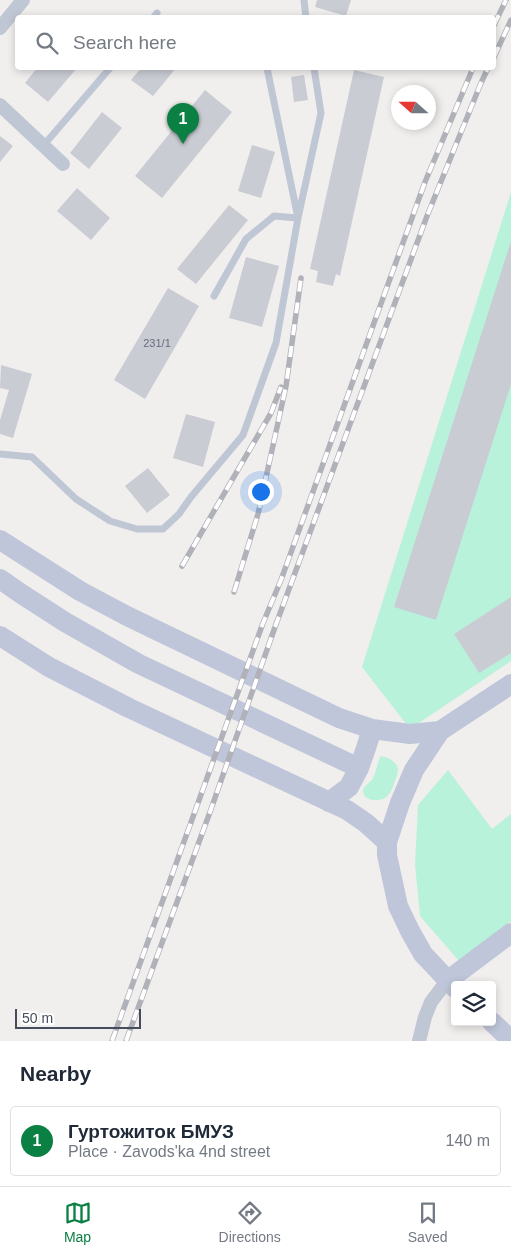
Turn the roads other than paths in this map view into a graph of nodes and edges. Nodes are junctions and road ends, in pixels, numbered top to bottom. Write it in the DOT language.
graph roads {
  1 [pos="23,0"];
  2 [pos="304,0"];
  3 [pos="306,15"];
  4 [pos="0,28"];
  5 [pos="108,70"];
  6 [pos="267,70"];
  7 [pos="314,70"];
  8 [pos="0,105"];
  9 [pos="43,146"];
  10 [pos="63,164"];
  11 [pos="298,218"];
  12 [pos="214,296"];
  13 [pos="0,454"];
  14 [pos="0,540"];
  15 [pos="0,579"];
  16 [pos="0,636"];
  17 [pos="511,684"];
  18 [pos="372,729"];
  19 [pos="440,731"];
  20 [pos="359,768"];
  21 [pos="328,802"];
  22 [pos="387,842"];
  23 [pos="511,933"];
  24 [pos="455,981"];
  25 [pos="451,984"];
  26 [pos="496,1026"];
  27 [pos="511,1040"];
  28 [pos="418,1041"];
  1 -- 4 [label="street"];
  2 -- 3 [label="lane"];
  5 -- 9 [label="lane"];
  6 -- 11 [label="lane"];
  7 -- 11 [label="lane"];
  8 -- 9 [label="street"];
  9 -- 10 [label="street"];
  11 -- 12 [label="lane"];
  11 -- 13 [label="lane"];
  14 -- 18 [label="street"];
  15 -- 20 [label="street"];
  16 -- 21 [label="street"];
  17 -- 19 [label="street"];
  18 -- 19 [label="street"];
  18 -- 20 [label="street"];
  19 -- 22 [label="street"];
  20 -- 21 [label="street"];
  21 -- 22 [label="street"];
  22 -- 25 [label="street"];
  23 -- 24 [label="street"];
  25 -- 28 [label="street"];
  26 -- 27 [label="street"];
}
